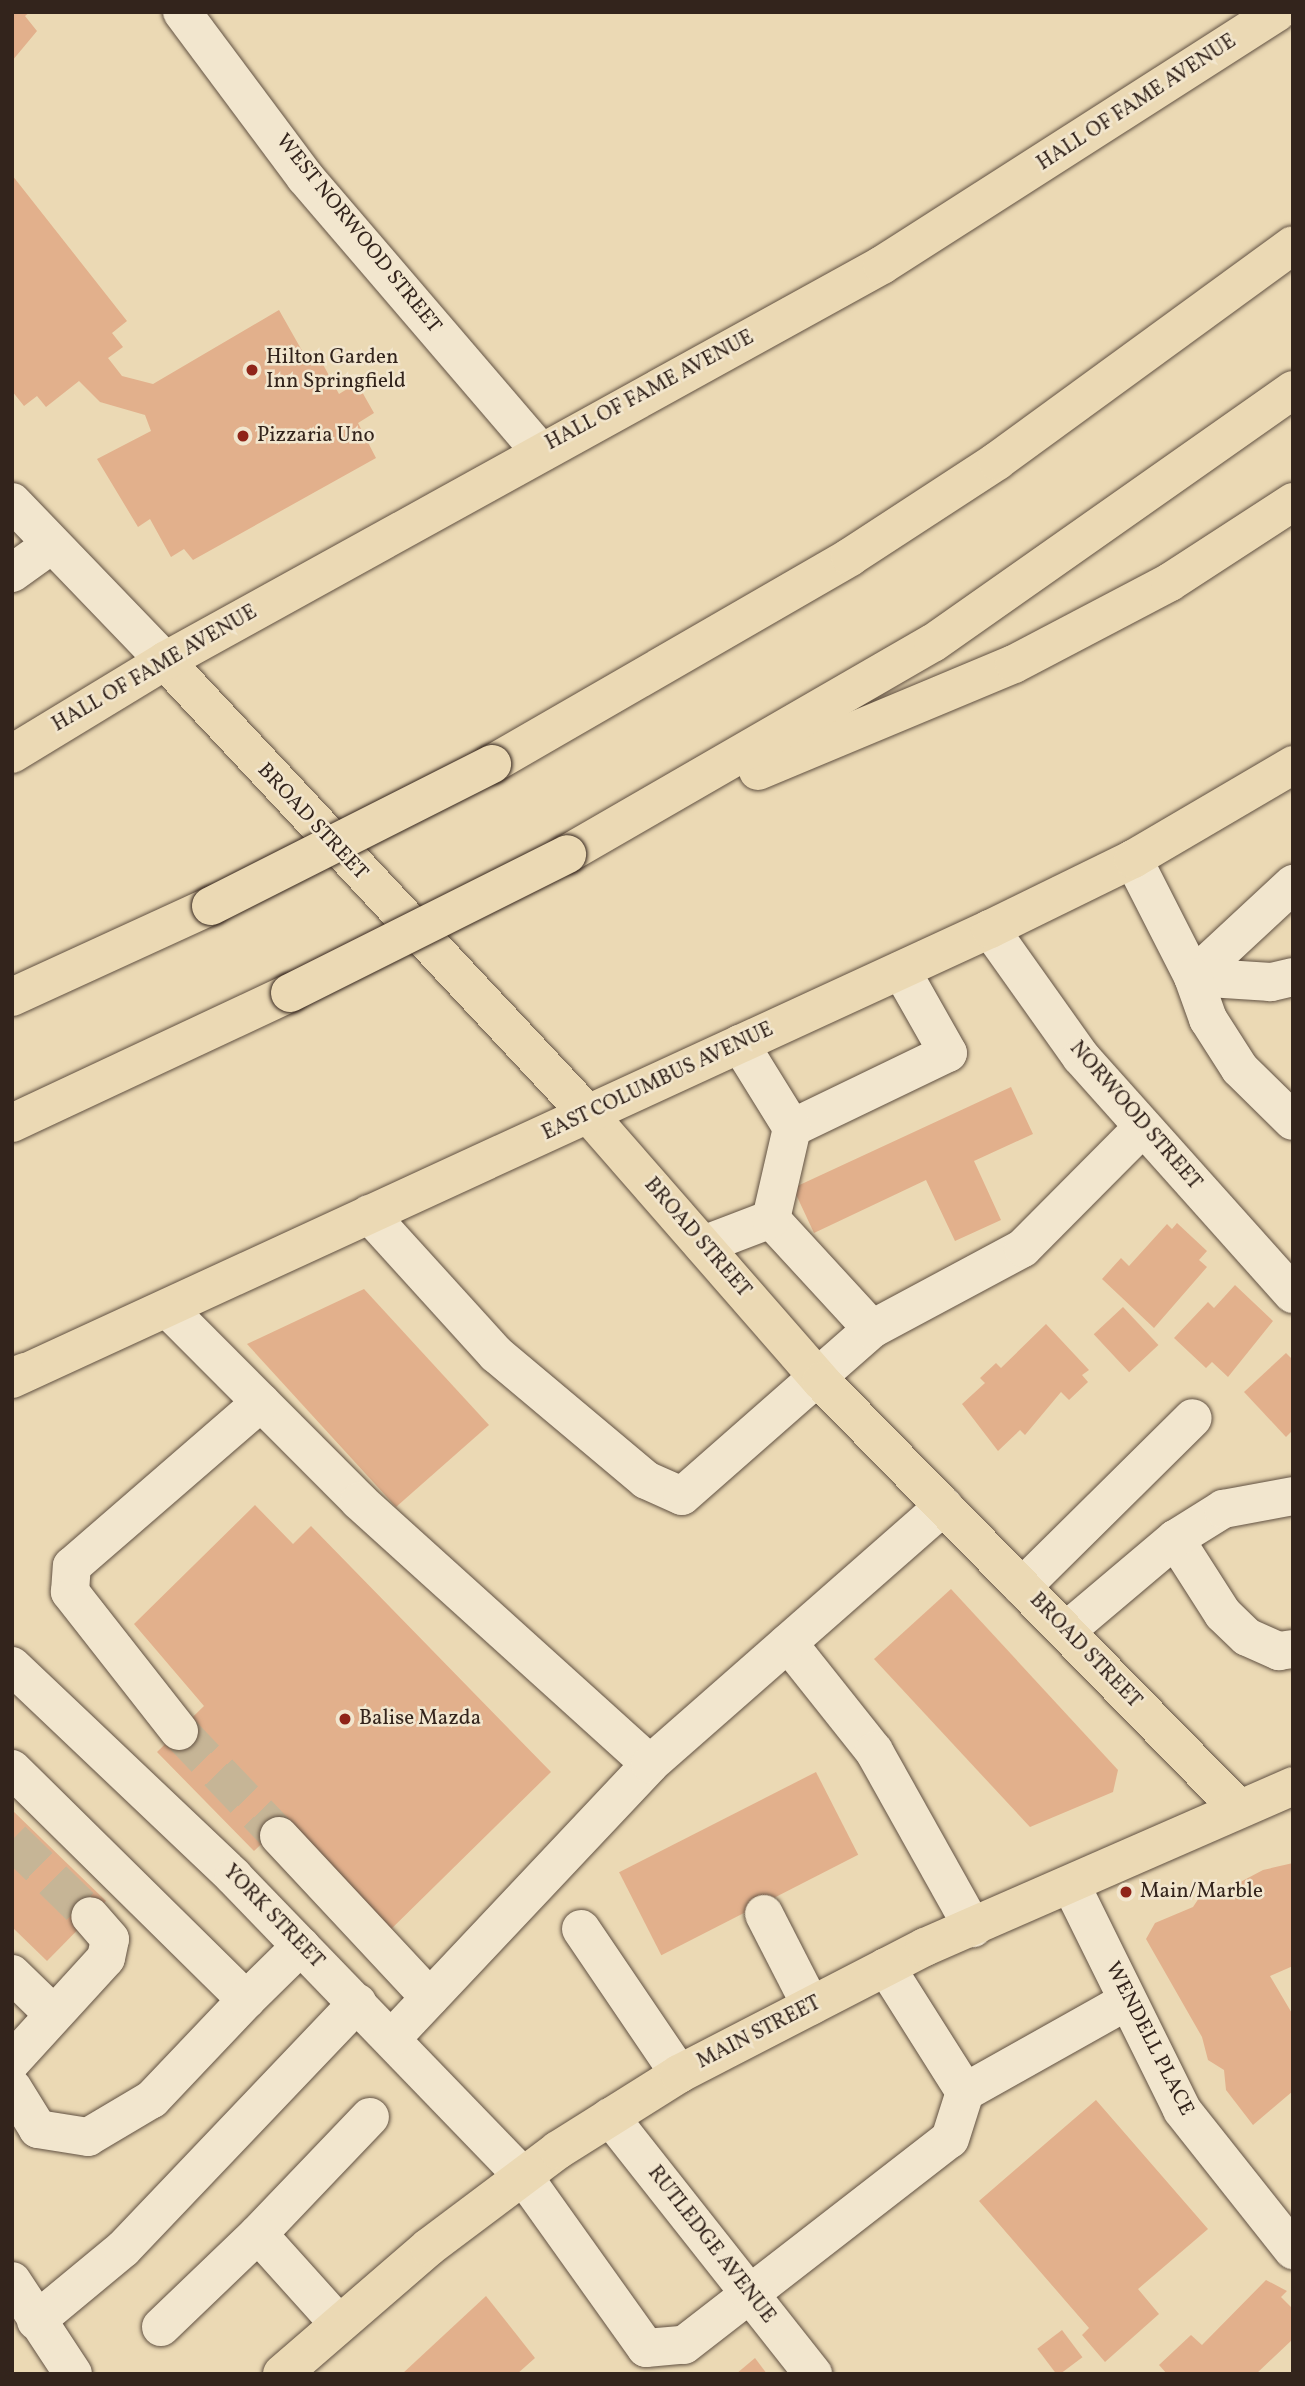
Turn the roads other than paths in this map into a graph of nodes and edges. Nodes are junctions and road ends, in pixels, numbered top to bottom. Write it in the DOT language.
graph roads {
  1 [pos="182,12"];
  2 [pos="1277,12"];
  3 [pos="1293,245"];
  4 [pos="1293,390"];
  5 [pos="540,451"];
  6 [pos="12,502"];
  7 [pos="1293,502"];
  8 [pos="51,545"];
  9 [pos="12,572"];
  10 [pos="165,661"];
  11 [pos="15,745"];
  12 [pos="1293,765"];
  13 [pos="623,825"];
  14 [pos="1133,859"];
  15 [pos="1293,884"];
  16 [pos="989,929"];
  17 [pos="901,970"];
  18 [pos="1193,977"];
  19 [pos="1293,977"];
  20 [pos="12,997"];
  21 [pos="740,1044"];
  22 [pos="589,1115"];
  23 [pos="1293,1121"];
  24 [pos="12,1123"];
  25 [pos="1143,1127"];
  26 [pos="792,1128"];
  27 [pos="369,1214"];
  28 [pos="771,1219"];
  29 [pos="703,1245"];
  30 [pos="1293,1294"];
  31 [pos="168,1309"];
  32 [pos="872,1329"];
  33 [pos="17,1376"];
  34 [pos="821,1381"];
  35 [pos="261,1402"];
  36 [pos="1193,1418"];
  37 [pos="1293,1496"];
  38 [pos="944,1506"];
  39 [pos="1175,1539"];
  40 [pos="1023,1587"];
  41 [pos="1066,1631"];
  42 [pos="788,1643"];
  43 [pos="1293,1649"];
  44 [pos="12,1666"];
  45 [pos="179,1731"];
  46 [pos="650,1763"];
  47 [pos="12,1769"];
  48 [pos="1293,1786"];
  49 [pos="1237,1807"];
  50 [pos="279,1836"];
  51 [pos="1071,1885"];
  52 [pos="764,1914"];
  53 [pos="90,1916"];
  54 [pos="974,1928"];
  55 [pos="581,1929"];
  56 [pos="301,1946"];
  57 [pos="886,1968"];
  58 [pos="12,1974"];
  59 [pos="430,1998"];
  60 [pos="246,2000"];
  61 [pos="1127,2001"];
  62 [pos="357,2003"];
  63 [pos="811,2006"];
  64 [pos="51,2012"];
  65 [pos="393,2038"];
  66 [pos="12,2062"];
  67 [pos="679,2074"];
  68 [pos="12,2087"];
  69 [pos="965,2092"];
  70 [pos="370,2117"];
  71 [pos="610,2117"];
  72 [pos="524,2176"];
  73 [pos="258,2234"];
  74 [pos="1293,2250"];
  75 [pos="751,2297"];
  76 [pos="21,2300"];
  77 [pos="339,2324"];
  78 [pos="162,2327"];
  79 [pos="73,2374"];
  80 [pos="282,2374"];
  81 [pos="813,2374"];
  1 -- 5 [label="street, WEST NORWOOD STREET"];
  2 -- 5 [label="main road, HALL OF FAME AVENUE"];
  3 -- 20 [label="main road, bridge"];
  4 -- 13 [label="main road"];
  5 -- 10 [label="main road, HALL OF FAME AVENUE"];
  6 -- 8 [label="street"];
  7 -- 13 [label="main road"];
  8 -- 9 [label="street"];
  8 -- 10 [label="street"];
  10 -- 11 [label="main road, HALL OF FAME AVENUE"];
  10 -- 22 [label="main road, BROAD STREET"];
  12 -- 14 [label="main road, EAST COLUMBUS AVENUE"];
  13 -- 24 [label="main road, bridge"];
  14 -- 16 [label="main road, EAST COLUMBUS AVENUE"];
  14 -- 18 [label="street"];
  15 -- 18 [label="street"];
  16 -- 17 [label="main road, EAST COLUMBUS AVENUE"];
  16 -- 25 [label="street, NORWOOD STREET"];
  17 -- 21 [label="main road, EAST COLUMBUS AVENUE"];
  17 -- 26 [label="street"];
  18 -- 19 [label="street"];
  18 -- 23 [label="street"];
  21 -- 22 [label="main road, EAST COLUMBUS AVENUE"];
  21 -- 26 [label="street"];
  22 -- 27 [label="main road, EAST COLUMBUS AVENUE"];
  22 -- 29 [label="main road, BROAD STREET"];
  25 -- 30 [label="street, NORWOOD STREET"];
  25 -- 32 [label="street"];
  26 -- 28 [label="street"];
  27 -- 31 [label="main road, EAST COLUMBUS AVENUE"];
  27 -- 34 [label="street"];
  28 -- 29 [label="street"];
  28 -- 32 [label="street"];
  29 -- 34 [label="main road, BROAD STREET"];
  31 -- 33 [label="main road, EAST COLUMBUS AVENUE"];
  31 -- 35 [label="street"];
  32 -- 34 [label="street"];
  34 -- 38 [label="main road, BROAD STREET"];
  35 -- 45 [label="street"];
  35 -- 46 [label="street"];
  36 -- 40 [label="street"];
  37 -- 39 [label="street"];
  38 -- 40 [label="main road, BROAD STREET"];
  38 -- 42 [label="street"];
  39 -- 41 [label="street"];
  39 -- 43 [label="street"];
  40 -- 41 [label="main road, BROAD STREET"];
  41 -- 49 [label="main road, BROAD STREET"];
  42 -- 46 [label="street"];
  42 -- 54 [label="street"];
  44 -- 56 [label="street, YORK STREET"];
  46 -- 59 [label="street"];
  47 -- 60 [label="street"];
  48 -- 49 [label="main road, MAIN STREET"];
  49 -- 51 [label="main road, MAIN STREET"];
  50 -- 59 [label="street"];
  51 -- 54 [label="main road, MAIN STREET"];
  51 -- 61 [label="street, WENDELL PLACE"];
  52 -- 63 [label="street"];
  53 -- 64 [label="street"];
  54 -- 57 [label="main road, MAIN STREET"];
  55 -- 67 [label="street"];
  56 -- 60 [label="street"];
  56 -- 62 [label="street, YORK STREET"];
  57 -- 63 [label="main road, MAIN STREET"];
  57 -- 69 [label="street"];
  58 -- 64 [label="street"];
  59 -- 65 [label="street"];
  60 -- 68 [label="street"];
  61 -- 69 [label="street"];
  61 -- 74 [label="street, WENDELL PLACE"];
  62 -- 65 [label="street, YORK STREET"];
  62 -- 76 [label="street"];
  63 -- 67 [label="main road, MAIN STREET"];
  64 -- 66 [label="street"];
  65 -- 72 [label="street, YORK STREET"];
  67 -- 71 [label="main road, MAIN STREET"];
  69 -- 75 [label="street"];
  70 -- 73 [label="street"];
  71 -- 72 [label="main road, MAIN STREET"];
  71 -- 75 [label="street, RUTLEDGE AVENUE"];
  72 -- 75 [label="street, YORK STREET"];
  72 -- 77 [label="main road, MAIN STREET"];
  73 -- 77 [label="street"];
  73 -- 78 [label="street"];
  75 -- 81 [label="street, RUTLEDGE AVENUE"];
  76 -- 79 [label="street"];
  77 -- 80 [label="main road, MAIN STREET"];
}
